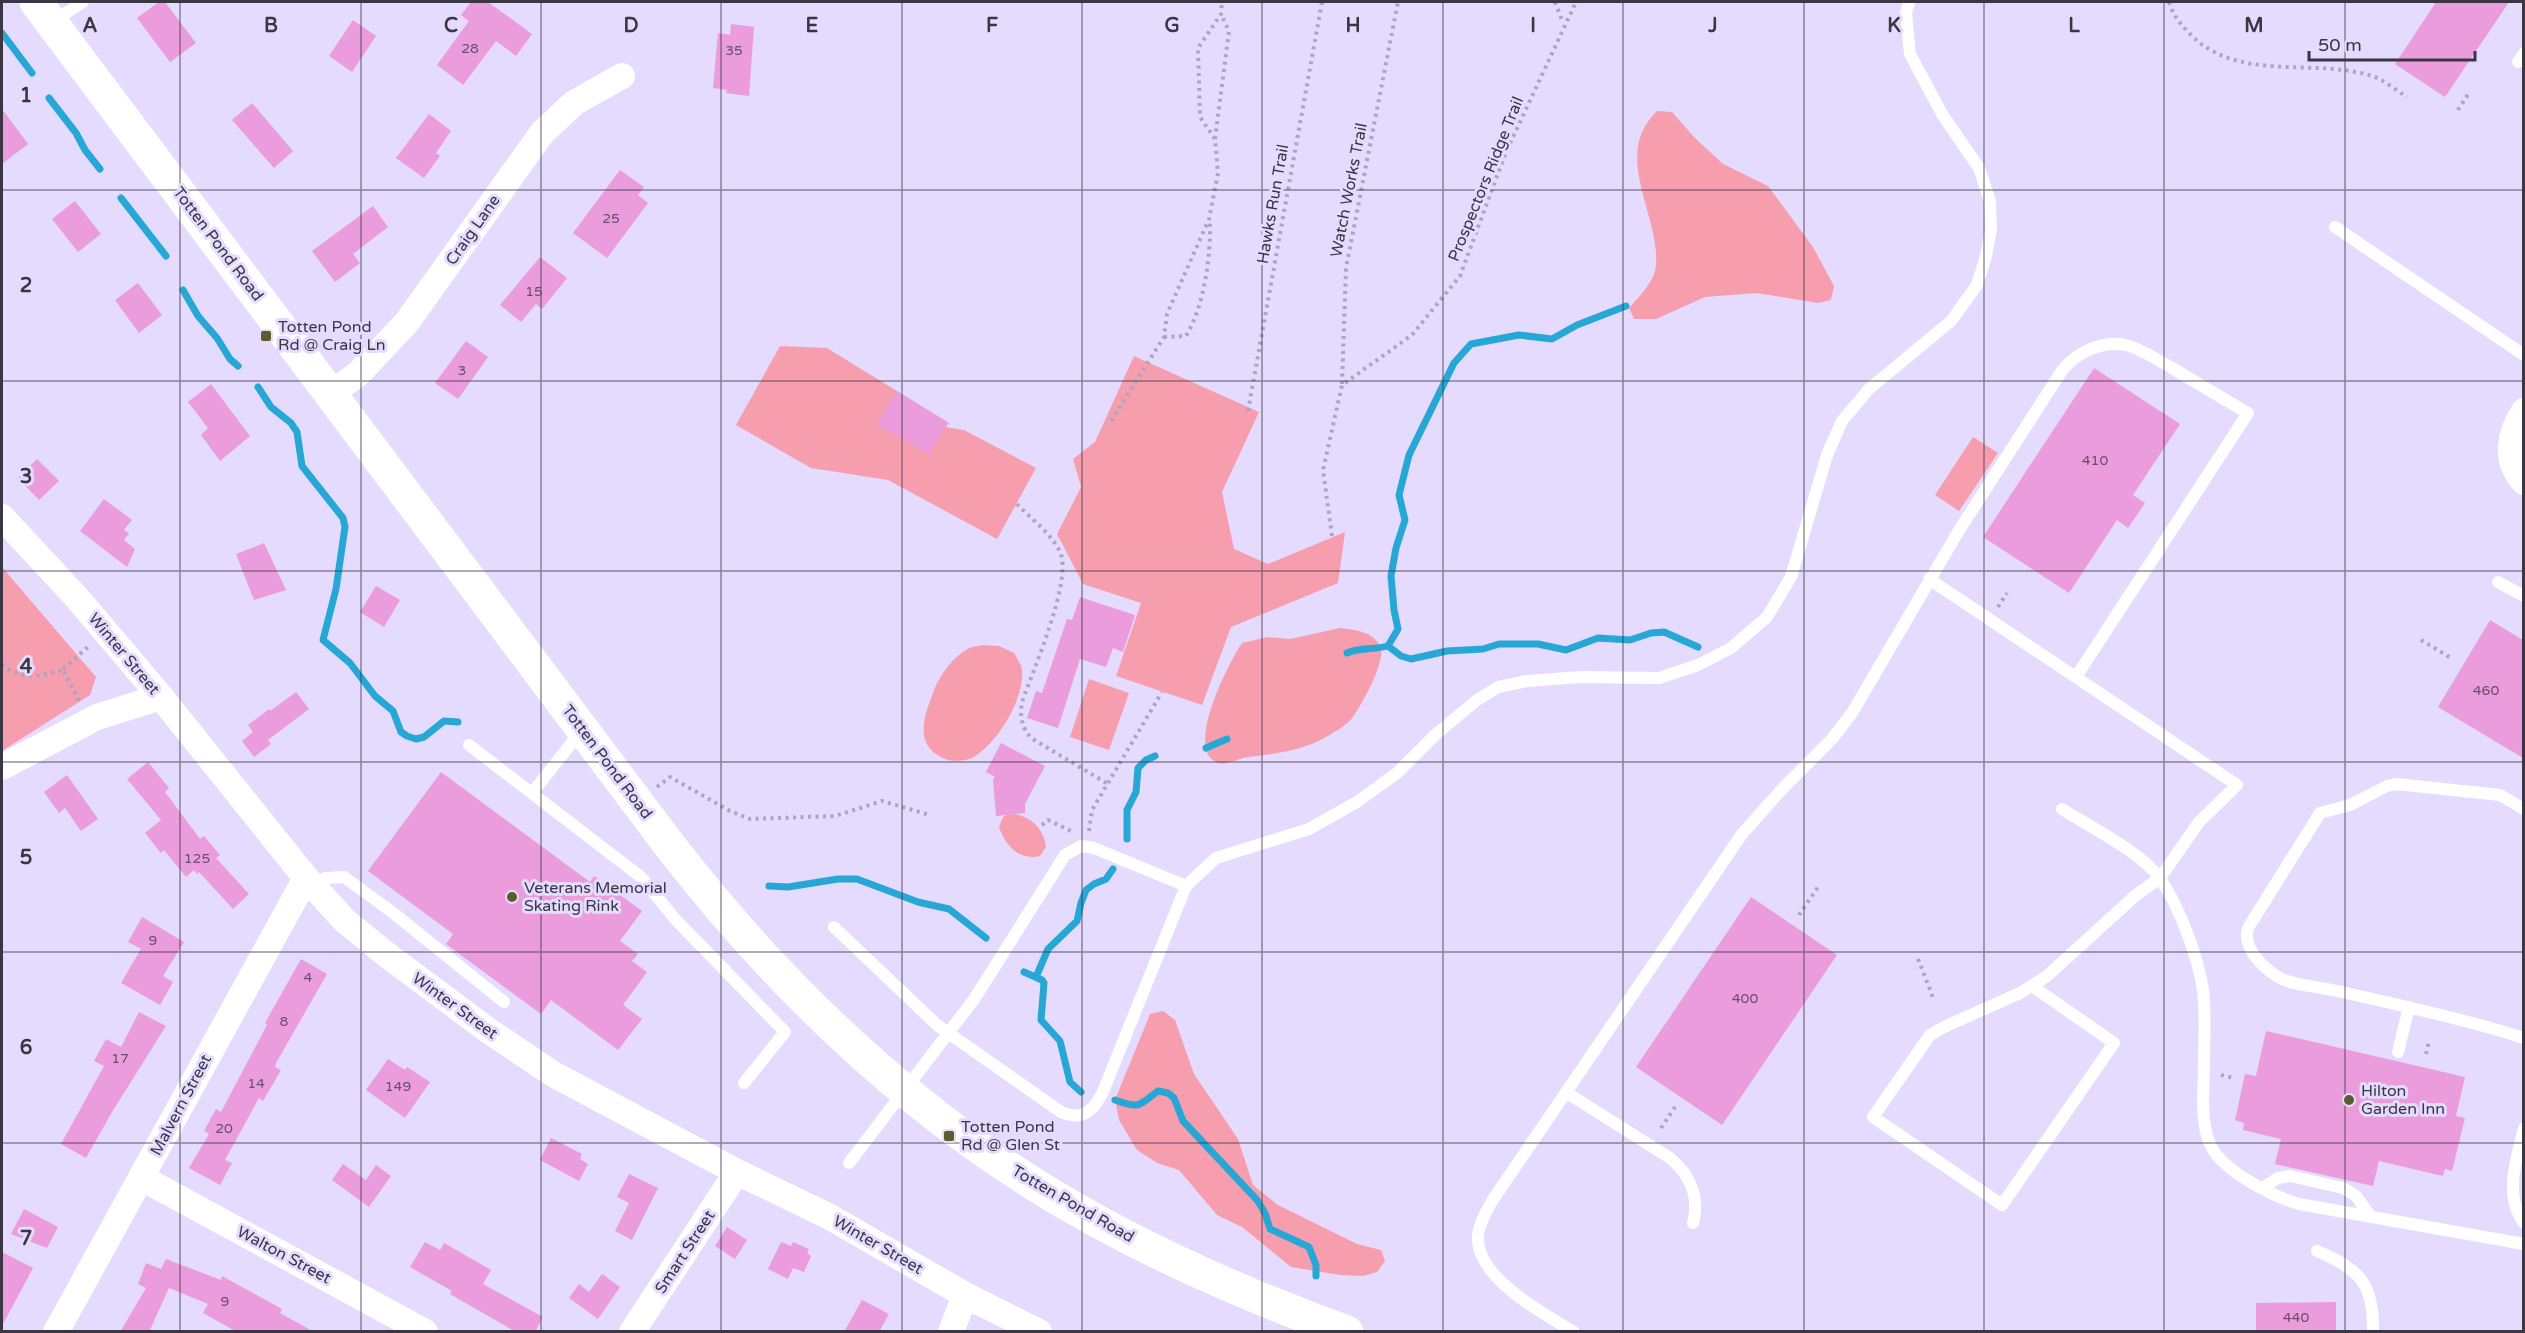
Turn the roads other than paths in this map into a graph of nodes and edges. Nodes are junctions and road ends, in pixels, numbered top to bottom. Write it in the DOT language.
graph roads {
  1 [pos="82,2"];
  2 [pos="1909,2"];
  3 [pos="44,12"];
  4 [pos="622,76"];
  5 [pos="2335,227"];
  6 [pos="2523,355"];
  7 [pos="331,394"];
  8 [pos="2523,411"];
  9 [pos="2523,482"];
  10 [pos="2,517"];
  11 [pos="1929,579"];
  12 [pos="2498,582"];
  13 [pos="2523,596"];
  14 [pos="2076,677"];
  15 [pos="161,697"];
  16 [pos="583,729"];
  17 [pos="469,745"];
  18 [pos="2,767"];
  19 [pos="532,793"];
  20 [pos="2062,809"];
  21 [pos="2523,809"];
  22 [pos="2160,878"];
  23 [pos="308,881"];
  24 [pos="1186,886"];
  25 [pos="834,927"];
  26 [pos="2032,986"];
  27 [pos="504,1002"];
  28 [pos="2409,1007"];
  29 [pos="949,1034"];
  30 [pos="2523,1038"];
  31 [pos="2398,1052"];
  32 [pos="744,1083"];
  33 [pos="905,1089"];
  34 [pos="1567,1093"];
  35 [pos="2523,1128"];
  36 [pos="849,1163"];
  37 [pos="737,1172"];
  38 [pos="142,1178"];
  39 [pos="2262,1188"];
  40 [pos="2371,1217"];
  41 [pos="1693,1223"];
  42 [pos="2523,1223"];
  43 [pos="2523,1244"];
  44 [pos="2316,1251"];
  45 [pos="965,1295"];
  46 [pos="1551,1318"];
  47 [pos="56,1332"];
  48 [pos="425,1332"];
  49 [pos="632,1332"];
  50 [pos="951,1332"];
  51 [pos="1039,1332"];
  52 [pos="1347,1332"];
  53 [pos="1564,1332"];
  54 [pos="1574,1332"];
  55 [pos="2373,1332"];
  1 -- 3 [label="lane"];
  2 -- 24 [label="lane"];
  3 -- 7 [label="main road, Totten Pond Road"];
  4 -- 7 [label="street, Craig Lane"];
  5 -- 6 [label="lane"];
  7 -- 16 [label="main road, Totten Pond Road"];
  8 -- 9 [label="street"];
  10 -- 15 [label="street, Winter Street"];
  11 -- 14 [label="lane"];
  11 -- 14 [label="lane"];
  11 -- 34 [label="lane"];
  12 -- 13 [label="lane"];
  14 -- 22 [label="lane"];
  15 -- 18 [label="street"];
  15 -- 23 [label="street, Winter Street"];
  16 -- 19 [label="lane"];
  16 -- 33 [label="main road, Totten Pond Road"];
  17 -- 19 [label="lane"];
  19 -- 32 [label="lane"];
  20 -- 22 [label="lane"];
  21 -- 28 [label="lane"];
  22 -- 26 [label="lane"];
  22 -- 39 [label="lane"];
  23 -- 27 [label="lane"];
  23 -- 37 [label="street, Winter Street"];
  23 -- 38 [label="street, Malvern Street"];
  24 -- 29 [label="lane"];
  24 -- 29 [label="lane"];
  25 -- 29 [label="lane"];
  26 -- 26 [label="lane"];
  28 -- 30 [label="lane"];
  28 -- 31 [label="lane"];
  29 -- 33 [label="lane"];
  33 -- 36 [label="lane"];
  33 -- 52 [label="main road, Totten Pond Road"];
  34 -- 41 [label="lane"];
  34 -- 46 [label="lane"];
  35 -- 42 [label="lane"];
  37 -- 45 [label="street, Winter Street"];
  37 -- 49 [label="street, Smart Street"];
  38 -- 47 [label="street, Malvern Street"];
  38 -- 48 [label="street, Walton Street"];
  39 -- 40 [label="lane"];
  39 -- 40 [label="lane"];
  40 -- 43 [label="lane"];
  44 -- 55 [label="lane"];
  45 -- 50 [label="street"];
  45 -- 51 [label="street, Winter Street"];
  46 -- 53 [label="lane"];
  46 -- 54 [label="lane"];
}
